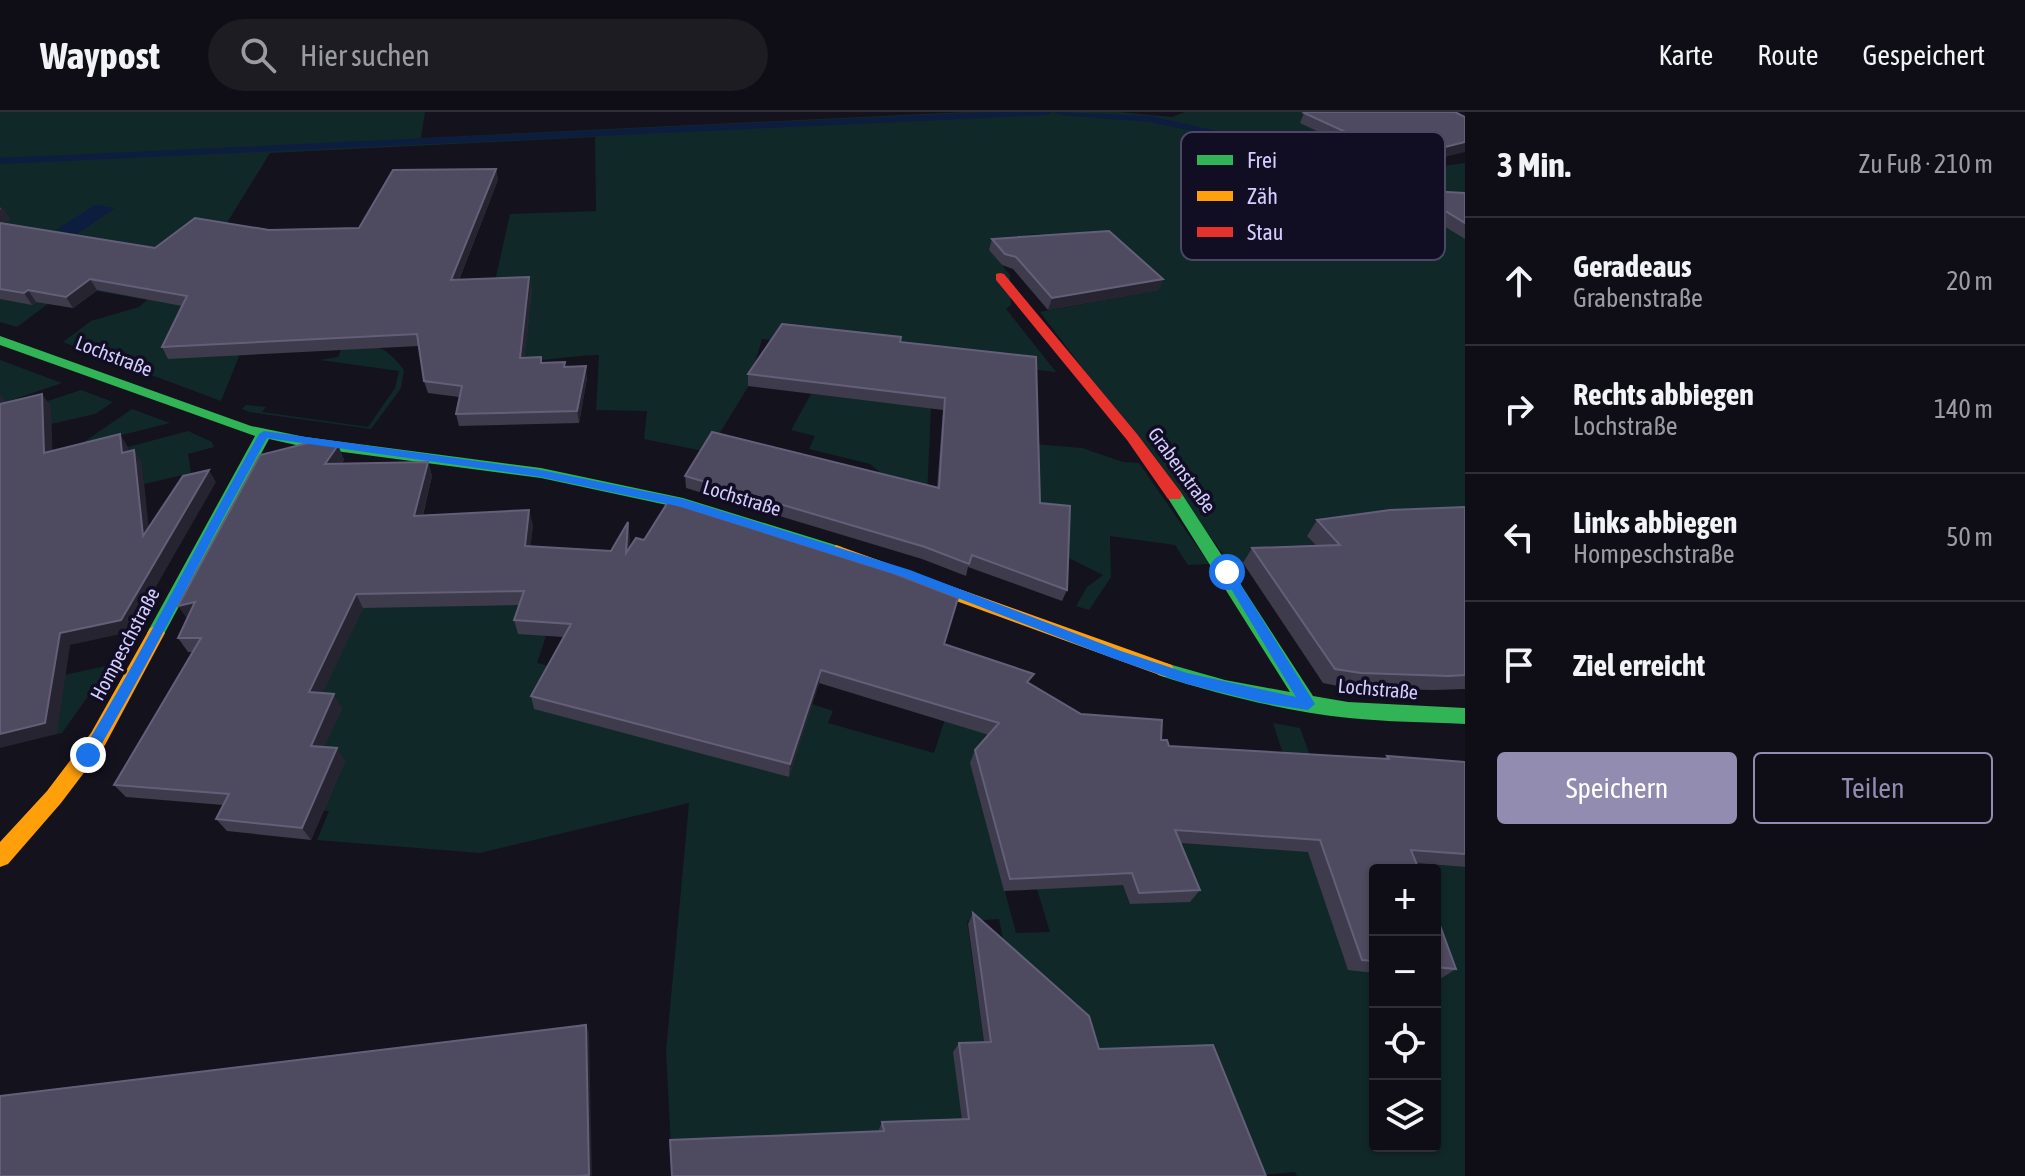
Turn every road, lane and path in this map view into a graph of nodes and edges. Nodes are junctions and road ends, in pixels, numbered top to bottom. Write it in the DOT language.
graph roads {
  1 [pos="1000,277"];
  2 [pos="0,340"];
  3 [pos="264,434"];
  4 [pos="1308,704"];
  5 [pos="1465,716"];
  6 [pos="0,857"];
  1 -- 4 [label="street, Grabenstraße"];
  2 -- 3 [label="street, Lochstraße"];
  3 -- 4 [label="street, Lochstraße"];
  3 -- 6 [label="street, Hompeschstraße"];
  4 -- 5 [label="street, Lochstraße"];
}
